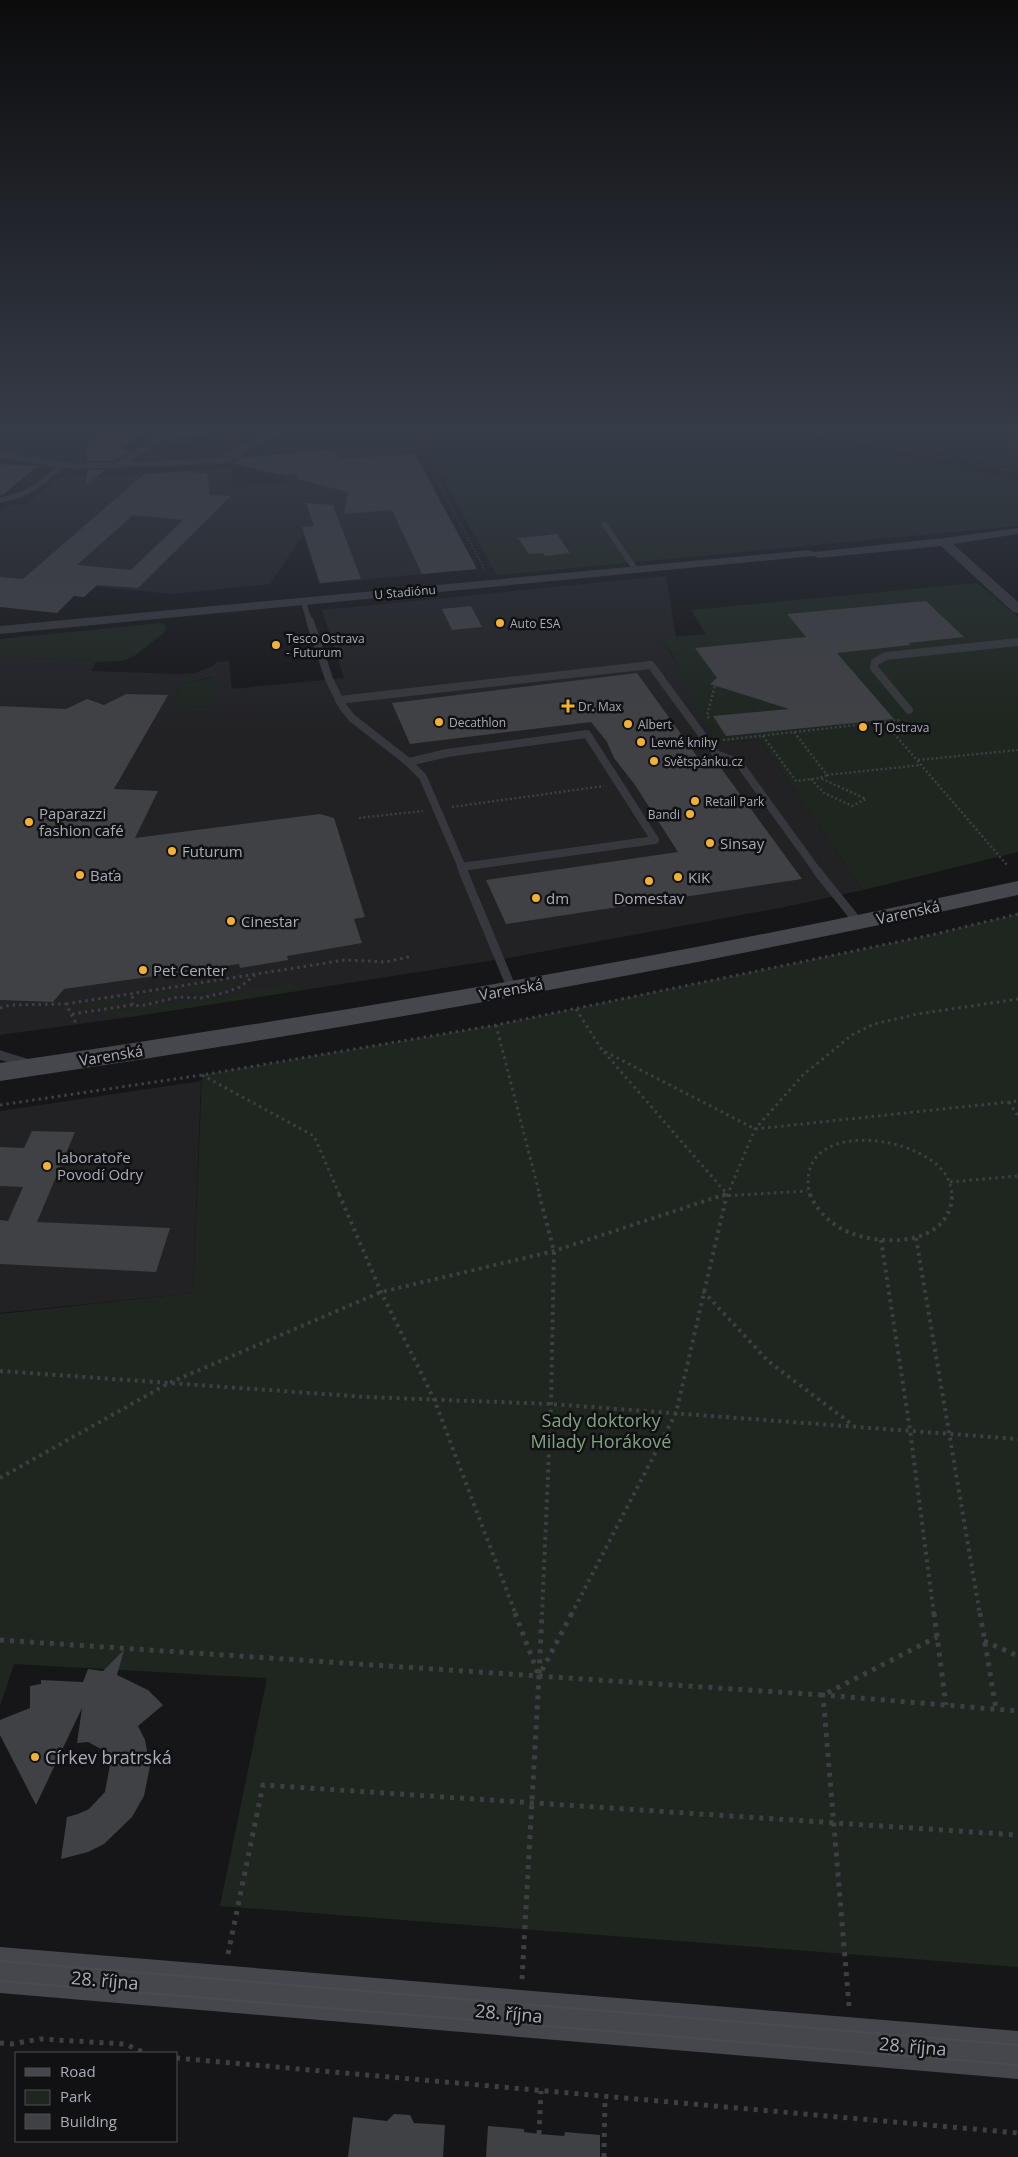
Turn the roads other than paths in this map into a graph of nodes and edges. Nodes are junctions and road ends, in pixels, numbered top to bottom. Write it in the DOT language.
graph roads {
  1 [pos="608,530"];
  2 [pos="1018,532"];
  3 [pos="944,542"];
  4 [pos="636,570"];
  5 [pos="304,601"];
  6 [pos="1018,609"];
  7 [pos="0,630"];
  8 [pos="1018,642"];
  9 [pos="339,700"];
  10 [pos="909,710"];
  11 [pos="409,762"];
  12 [pos="461,867"];
  13 [pos="1018,888"];
  14 [pos="859,923"];
  15 [pos="512,989"];
  16 [pos="0,1055"];
  17 [pos="38,1066"];
  18 [pos="0,1072"];
  19 [pos="0,1970"];
  20 [pos="1018,2055"];
  1 -- 4 [label="lane"];
  2 -- 3 [label="street, U Stadiónu"];
  3 -- 4 [label="street, U Stadiónu"];
  3 -- 6 [label="street"];
  4 -- 5 [label="street, U Stadiónu"];
  5 -- 7 [label="street, U Stadiónu"];
  5 -- 9 [label="lane"];
  8 -- 10 [label="lane"];
  9 -- 11 [label="lane"];
  9 -- 14 [label="lane"];
  11 -- 12 [label="lane"];
  11 -- 12 [label="lane"];
  12 -- 15 [label="lane"];
  13 -- 14 [label="street, Varenská"];
  14 -- 15 [label="street, Varenská"];
  15 -- 17 [label="street, Varenská"];
  16 -- 17 [label="lane"];
  17 -- 18 [label="street, Varenská"];
  19 -- 20 [label="street, 28. října"];
}
